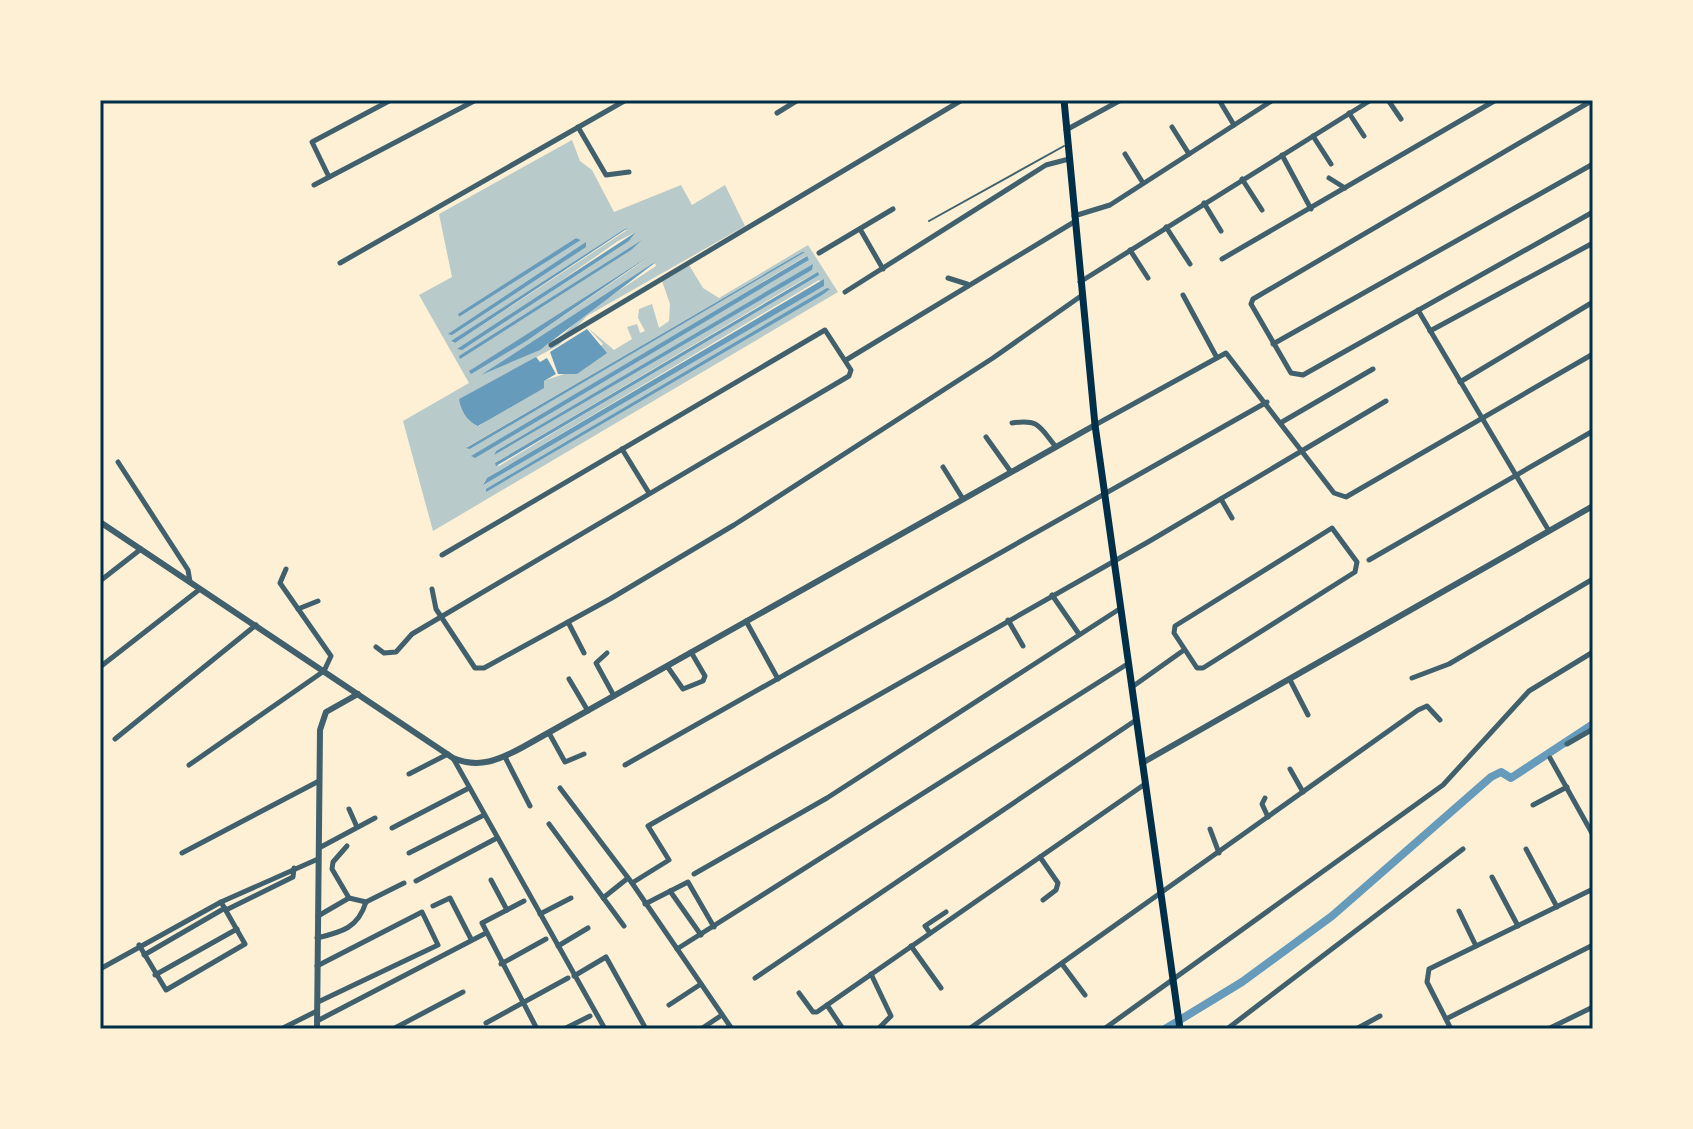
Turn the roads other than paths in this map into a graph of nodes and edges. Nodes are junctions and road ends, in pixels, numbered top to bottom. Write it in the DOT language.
graph roads {
  1 [pos="391,100"];
  2 [pos="476,100"];
  3 [pos="626,100"];
  4 [pos="798,100"];
  5 [pos="962,100"];
  6 [pos="1064,100"];
  7 [pos="1121,100"];
  8 [pos="1219,100"];
  9 [pos="1273,100"];
  10 [pos="1371,100"];
  11 [pos="1388,100"];
  12 [pos="1496,100"];
  13 [pos="1593,100"];
  14 [pos="777,113"];
  15 [pos="1349,113"];
  16 [pos="1401,119"];
  17 [pos="1234,125"];
  18 [pos="578,127"];
  19 [pos="1172,127"];
  20 [pos="1066,130"];
  21 [pos="1313,136"];
  22 [pos="1364,136"];
  23 [pos="1068,146"];
  24 [pos="1125,154"];
  25 [pos="1189,154"];
  26 [pos="1282,155"];
  27 [pos="1069,159"];
  28 [pos="1331,164"];
  29 [pos="1593,164"];
  30 [pos="629,172"];
  31 [pos="329,177"];
  32 [pos="1329,178"];
  33 [pos="1242,179"];
  34 [pos="1143,183"];
  35 [pos="314,185"];
  36 [pos="1346,189"];
  37 [pos="1204,203"];
  38 [pos="893,209"];
  39 [pos="1311,209"];
  40 [pos="1262,210"];
  41 [pos="1593,212"];
  42 [pos="1074,219"];
  43 [pos="929,221"];
  44 [pos="1166,227"];
  45 [pos="860,229"];
  46 [pos="1221,231"];
  47 [pos="1593,243"];
  48 [pos="1130,250"];
  49 [pos="819,253"];
  50 [pos="1222,259"];
  51 [pos="340,263"];
  52 [pos="1190,264"];
  53 [pos="883,269"];
  54 [pos="948,278"];
  55 [pos="1148,278"];
  56 [pos="1079,282"];
  57 [pos="968,285"];
  58 [pos="845,292"];
  59 [pos="1183,295"];
  60 [pos="1081,296"];
  61 [pos="1593,302"];
  62 [pos="1418,310"];
  63 [pos="1430,331"];
  64 [pos="1273,344"];
  65 [pos="551,345"];
  66 [pos="1593,354"];
  67 [pos="1219,355"];
  68 [pos="845,360"];
  69 [pos="1373,369"];
  70 [pos="1460,382"];
  71 [pos="1386,401"];
  72 [pos="1267,402"];
  73 [pos="1481,417"];
  74 [pos="1282,422"];
  75 [pos="1012,423"];
  76 [pos="1095,425"];
  77 [pos="1593,431"];
  78 [pos="986,437"];
  79 [pos="1056,447"];
  80 [pos="622,449"];
  81 [pos="1304,450"];
  82 [pos="118,462"];
  83 [pos="943,467"];
  84 [pos="1011,472"];
  85 [pos="1516,474"];
  86 [pos="1105,492"];
  87 [pos="649,493"];
  88 [pos="963,499"];
  89 [pos="1221,499"];
  90 [pos="1593,506"];
  91 [pos="1232,518"];
  92 [pos="100,522"];
  93 [pos="1549,531"];
  94 [pos="141,549"];
  95 [pos="442,555"];
  96 [pos="1114,560"];
  97 [pos="1369,560"];
  98 [pos="286,569"];
  99 [pos="1593,579"];
  100 [pos="100,581"];
  101 [pos="190,582"];
  102 [pos="201,589"];
  103 [pos="432,589"];
  104 [pos="1052,595"];
  105 [pos="318,601"];
  106 [pos="1121,608"];
  107 [pos="298,609"];
  108 [pos="442,619"];
  109 [pos="1008,620"];
  110 [pos="746,621"];
  111 [pos="568,622"];
  112 [pos="256,625"];
  113 [pos="1079,634"];
  114 [pos="1023,646"];
  115 [pos="376,647"];
  116 [pos="1184,650"];
  117 [pos="691,652"];
  118 [pos="1593,652"];
  119 [pos="584,653"];
  120 [pos="607,653"];
  121 [pos="1129,663"];
  122 [pos="667,666"];
  123 [pos="100,667"];
  124 [pos="324,671"];
  125 [pos="1412,678"];
  126 [pos="569,679"];
  127 [pos="778,679"];
  128 [pos="1290,680"];
  129 [pos="1131,687"];
  130 [pos="358,694"];
  131 [pos="614,696"];
  132 [pos="588,711"];
  133 [pos="1308,715"];
  134 [pos="1136,720"];
  135 [pos="1440,720"];
  136 [pos="1593,729"];
  137 [pos="549,733"];
  138 [pos="115,739"];
  139 [pos="1567,744"];
  140 [pos="584,754"];
  141 [pos="451,756"];
  142 [pos="505,757"];
  143 [pos="1550,758"];
  144 [pos="1142,763"];
  145 [pos="189,765"];
  146 [pos="625,765"];
  147 [pos="1290,769"];
  148 [pos="409,774"];
  149 [pos="320,781"];
  150 [pos="1145,784"];
  151 [pos="1567,787"];
  152 [pos="469,788"];
  153 [pos="560,788"];
  154 [pos="1303,792"];
  155 [pos="1265,798"];
  156 [pos="1533,805"];
  157 [pos="530,806"];
  158 [pos="349,809"];
  159 [pos="484,815"];
  160 [pos="1268,817"];
  161 [pos="375,818"];
  162 [pos="549,824"];
  163 [pos="357,827"];
  164 [pos="392,828"];
  165 [pos="1210,829"];
  166 [pos="1593,835"];
  167 [pos="497,838"];
  168 [pos="347,846"];
  169 [pos="318,848"];
  170 [pos="1463,849"];
  171 [pos="1526,849"];
  172 [pos="182,853"];
  173 [pos="409,853"];
  174 [pos="1219,853"];
  175 [pos="1040,857"];
  176 [pos="318,859"];
  177 [pos="694,874"];
  178 [pos="1492,877"];
  179 [pos="491,880"];
  180 [pos="416,881"];
  181 [pos="630,881"];
  182 [pos="404,883"];
  183 [pos="1593,889"];
  184 [pos="670,891"];
  185 [pos="1161,894"];
  186 [pos="349,898"];
  187 [pos="571,898"];
  188 [pos="603,898"];
  189 [pos="1043,900"];
  190 [pos="524,901"];
  191 [pos="366,902"];
  192 [pos="645,904"];
  193 [pos="224,906"];
  194 [pos="433,906"];
  195 [pos="1557,907"];
  196 [pos="507,910"];
  197 [pos="1459,911"];
  198 [pos="946,912"];
  199 [pos="540,914"];
  200 [pos="317,917"];
  201 [pos="624,926"];
  202 [pos="1518,926"];
  203 [pos="714,927"];
  204 [pos="588,928"];
  205 [pos="237,929"];
  206 [pos="486,933"];
  207 [pos="930,933"];
  208 [pos="701,935"];
  209 [pos="317,938"];
  210 [pos="471,939"];
  211 [pos="546,939"];
  212 [pos="139,945"];
  213 [pos="1593,945"];
  214 [pos="558,946"];
  215 [pos="911,946"];
  216 [pos="1476,946"];
  217 [pos="677,949"];
  218 [pos="144,955"];
  219 [pos="501,964"];
  220 [pos="1062,964"];
  221 [pos="317,966"];
  222 [pos="100,969"];
  223 [pos="871,974"];
  224 [pos="155,975"];
  225 [pos="571,977"];
  226 [pos="755,978"];
  227 [pos="1173,980"];
  228 [pos="701,984"];
  229 [pos="941,988"];
  230 [pos="463,992"];
  231 [pos="799,993"];
  232 [pos="1085,995"];
  233 [pos="318,1002"];
  234 [pos="522,1002"];
  235 [pos="669,1005"];
  236 [pos="827,1005"];
  237 [pos="1593,1007"];
  238 [pos="317,1011"];
  239 [pos="722,1015"];
  240 [pos="590,1016"];
  241 [pos="1380,1016"];
  242 [pos="1446,1019"];
  243 [pos="486,1023"];
  244 [pos="317,1025"];
  245 [pos="880,1027"];
  246 [pos="281,1029"];
  247 [pos="393,1029"];
  248 [pos="537,1029"];
  249 [pos="564,1029"];
  250 [pos="605,1029"];
  251 [pos="646,1029"];
  252 [pos="701,1029"];
  253 [pos="732,1029"];
  254 [pos="843,1029"];
  255 [pos="969,1029"];
  256 [pos="1104,1029"];
  257 [pos="1180,1029"];
  258 [pos="1227,1029"];
  259 [pos="1356,1029"];
  260 [pos="1451,1029"];
  261 [pos="1548,1029"];
  1 -- 31 [label="street"];
  2 -- 31 [label="street"];
  3 -- 18 [label="street"];
  4 -- 14 [label="street"];
  5 -- 65 [label="street"];
  6 -- 20 [label="main road"];
  7 -- 20 [label="street"];
  8 -- 17 [label="street"];
  9 -- 17 [label="street"];
  10 -- 15 [label="street"];
  11 -- 16 [label="street"];
  12 -- 36 [label="street"];
  13 -- 64 [label="street"];
  15 -- 21 [label="street"];
  15 -- 22 [label="street"];
  17 -- 25 [label="street"];
  18 -- 30 [label="street"];
  18 -- 51 [label="street"];
  19 -- 25 [label="street"];
  20 -- 23 [label="main road"];
  21 -- 26 [label="street"];
  21 -- 28 [label="street"];
  23 -- 27 [label="main road"];
  23 -- 43 [label="lane"];
  24 -- 34 [label="street"];
  25 -- 34 [label="street"];
  26 -- 33 [label="street"];
  26 -- 39 [label="street"];
  27 -- 42 [label="main road"];
  27 -- 53 [label="street"];
  29 -- 64 [label="street"];
  31 -- 35 [label="street"];
  32 -- 36 [label="street"];
  33 -- 37 [label="street"];
  33 -- 40 [label="street"];
  34 -- 42 [label="street"];
  36 -- 39 [label="street"];
  37 -- 44 [label="street"];
  37 -- 46 [label="street"];
  38 -- 45 [label="street"];
  39 -- 50 [label="street"];
  41 -- 62 [label="street"];
  42 -- 56 [label="main road"];
  42 -- 57 [label="street"];
  44 -- 48 [label="street"];
  44 -- 52 [label="street"];
  45 -- 49 [label="street"];
  45 -- 53 [label="street"];
  47 -- 63 [label="street"];
  48 -- 55 [label="street"];
  48 -- 56 [label="street"];
  53 -- 58 [label="street"];
  54 -- 57 [label="street"];
  56 -- 60 [label="main road"];
  57 -- 68 [label="street"];
  59 -- 67 [label="street"];
  60 -- 76 [label="main road"];
  60 -- 111 [label="street"];
  61 -- 70 [label="street"];
  62 -- 63 [label="street"];
  62 -- 64 [label="street"];
  63 -- 70 [label="street"];
  66 -- 73 [label="street"];
  67 -- 72 [label="street"];
  67 -- 76 [label="street"];
  68 -- 80 [label="street"];
  68 -- 87 [label="street"];
  69 -- 74 [label="street"];
  70 -- 73 [label="street"];
  71 -- 81 [label="street"];
  72 -- 74 [label="street"];
  72 -- 86 [label="street"];
  73 -- 81 [label="street"];
  73 -- 85 [label="street"];
  74 -- 81 [label="street"];
  75 -- 79 [label="street"];
  76 -- 79 [label="street"];
  76 -- 86 [label="main road"];
  77 -- 85 [label="street"];
  78 -- 84 [label="street"];
  79 -- 84 [label="street"];
  80 -- 87 [label="street"];
  80 -- 95 [label="street"];
  81 -- 89 [label="street"];
  82 -- 101 [label="street"];
  83 -- 88 [label="street"];
  84 -- 88 [label="street"];
  85 -- 93 [label="street"];
  85 -- 97 [label="street"];
  86 -- 96 [label="main road"];
  86 -- 127 [label="street"];
  87 -- 108 [label="street"];
  88 -- 110 [label="street"];
  89 -- 91 [label="street"];
  89 -- 96 [label="street"];
  90 -- 93 [label="street"];
  92 -- 94 [label="street"];
  93 -- 128 [label="street"];
  94 -- 100 [label="street"];
  94 -- 101 [label="street"];
  96 -- 104 [label="street"];
  96 -- 106 [label="main road"];
  98 -- 107 [label="street"];
  99 -- 125 [label="street"];
  101 -- 102 [label="street"];
  102 -- 112 [label="street"];
  102 -- 123 [label="street"];
  103 -- 108 [label="street"];
  104 -- 109 [label="street"];
  104 -- 113 [label="street"];
  105 -- 107 [label="street"];
  106 -- 113 [label="street"];
  106 -- 121 [label="main road"];
  107 -- 124 [label="street"];
  108 -- 111 [label="street"];
  108 -- 115 [label="street"];
  109 -- 114 [label="street"];
  109 -- 181 [label="street"];
  110 -- 117 [label="street"];
  110 -- 127 [label="street"];
  111 -- 119 [label="street"];
  112 -- 124 [label="street"];
  112 -- 138 [label="street"];
  113 -- 177 [label="street"];
  116 -- 116 [label="street"];
  116 -- 129 [label="street"];
  117 -- 122 [label="street"];
  117 -- 122 [label="street"];
  118 -- 227 [label="street"];
  120 -- 131 [label="street"];
  121 -- 129 [label="main road"];
  121 -- 203 [label="street"];
  122 -- 131 [label="street"];
  124 -- 130 [label="street"];
  124 -- 145 [label="street"];
  126 -- 132 [label="street"];
  127 -- 146 [label="street"];
  128 -- 133 [label="street"];
  128 -- 144 [label="street"];
  129 -- 134 [label="main road"];
  130 -- 141 [label="street"];
  130 -- 149 [label="street"];
  131 -- 132 [label="street"];
  132 -- 137 [label="street"];
  134 -- 144 [label="main road"];
  134 -- 226 [label="street"];
  135 -- 154 [label="street"];
  136 -- 139 [label="street"];
  137 -- 140 [label="street"];
  137 -- 142 [label="street"];
  141 -- 142 [label="street"];
  141 -- 148 [label="street"];
  141 -- 152 [label="street"];
  142 -- 157 [label="street"];
  143 -- 151 [label="street"];
  144 -- 150 [label="main road"];
  147 -- 154 [label="street"];
  149 -- 169 [label="street"];
  149 -- 172 [label="street"];
  150 -- 175 [label="street"];
  150 -- 185 [label="main road"];
  151 -- 156 [label="street"];
  151 -- 166 [label="street"];
  152 -- 159 [label="street"];
  152 -- 164 [label="street"];
  153 -- 181 [label="street"];
  154 -- 160 [label="street"];
  155 -- 160 [label="street"];
  158 -- 163 [label="street"];
  159 -- 167 [label="street"];
  159 -- 173 [label="street"];
  160 -- 174 [label="street"];
  161 -- 163 [label="street"];
  162 -- 188 [label="street"];
  163 -- 169 [label="street"];
  165 -- 174 [label="street"];
  167 -- 180 [label="street"];
  167 -- 199 [label="street"];
  168 -- 186 [label="street"];
  169 -- 176 [label="street"];
  170 -- 258 [label="street"];
  171 -- 195 [label="street"];
  174 -- 185 [label="street"];
  175 -- 189 [label="street"];
  175 -- 207 [label="street"];
  176 -- 193 [label="street"];
  176 -- 200 [label="street"];
  178 -- 202 [label="street"];
  179 -- 196 [label="street"];
  181 -- 188 [label="street"];
  181 -- 192 [label="street"];
  182 -- 191 [label="street"];
  183 -- 195 [label="street"];
  184 -- 192 [label="street"];
  184 -- 203 [label="street"];
  184 -- 208 [label="street"];
  185 -- 220 [label="street"];
  185 -- 227 [label="main road"];
  186 -- 191 [label="street"];
  186 -- 200 [label="street"];
  187 -- 199 [label="street"];
  188 -- 201 [label="street"];
  190 -- 196 [label="street"];
  191 -- 209 [label="street"];
  192 -- 217 [label="street"];
  193 -- 205 [label="street"];
  193 -- 212 [label="street"];
  193 -- 218 [label="street"];
  194 -- 210 [label="street"];
  195 -- 202 [label="street"];
  196 -- 206 [label="street"];
  197 -- 216 [label="street"];
  198 -- 207 [label="street"];
  199 -- 214 [label="street"];
  200 -- 209 [label="street"];
  202 -- 216 [label="street"];
  203 -- 208 [label="street"];
  204 -- 214 [label="street"];
  205 -- 224 [label="street"];
  205 -- 224 [label="street"];
  206 -- 210 [label="street"];
  206 -- 219 [label="street"];
  207 -- 215 [label="street"];
  208 -- 217 [label="street"];
  209 -- 221 [label="street"];
  210 -- 244 [label="street"];
  211 -- 219 [label="street"];
  212 -- 218 [label="street"];
  212 -- 222 [label="street"];
  213 -- 242 [label="street"];
  214 -- 225 [label="street"];
  215 -- 223 [label="street"];
  215 -- 229 [label="street"];
  216 -- 242 [label="street"];
  217 -- 228 [label="street"];
  218 -- 224 [label="street"];
  219 -- 234 [label="street"];
  220 -- 232 [label="street"];
  220 -- 255 [label="street"];
  221 -- 233 [label="street"];
  221 -- 233 [label="street"];
  223 -- 236 [label="street"];
  223 -- 245 [label="street"];
  225 -- 234 [label="street"];
  225 -- 250 [label="street"];
  225 -- 251 [label="street"];
  227 -- 256 [label="street"];
  227 -- 257 [label="main road"];
  228 -- 235 [label="street"];
  228 -- 239 [label="street"];
  230 -- 247 [label="street"];
  231 -- 236 [label="street"];
  233 -- 238 [label="street"];
  234 -- 243 [label="street"];
  234 -- 248 [label="street"];
  236 -- 254 [label="street"];
  237 -- 261 [label="street"];
  238 -- 244 [label="street"];
  238 -- 246 [label="street"];
  239 -- 252 [label="street"];
  239 -- 253 [label="street"];
  240 -- 249 [label="street"];
  241 -- 259 [label="street"];
  242 -- 260 [label="street"];
}
